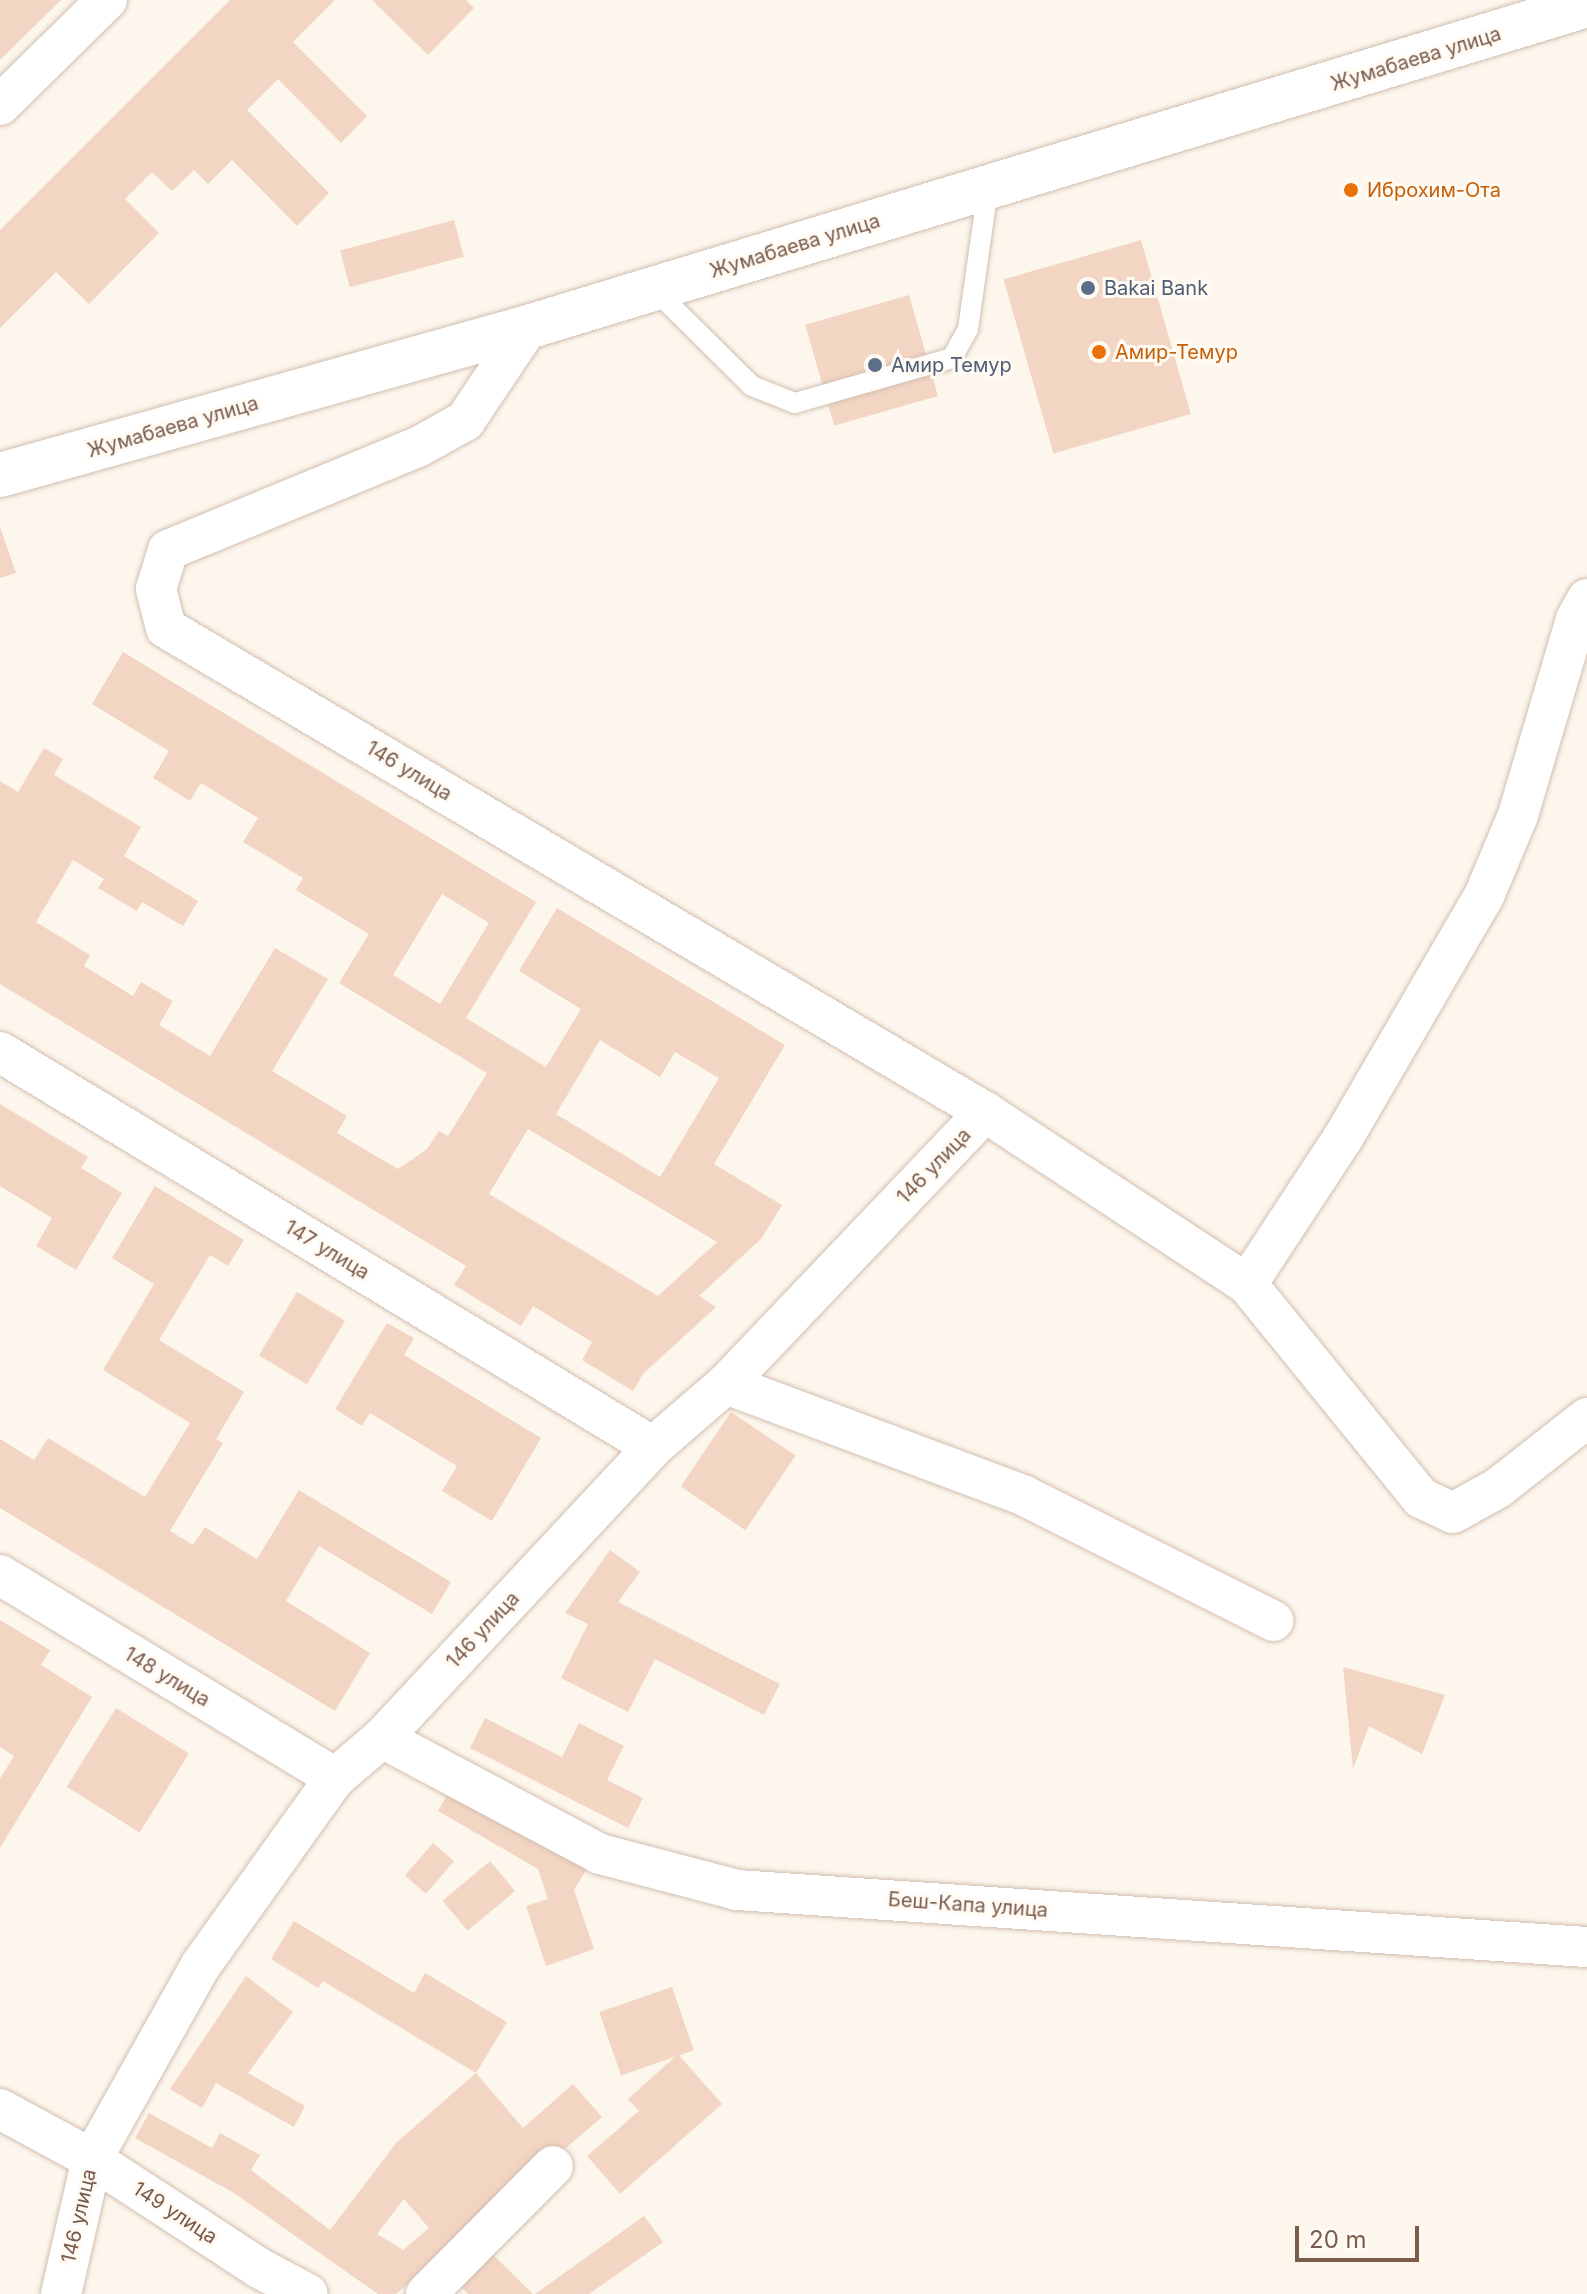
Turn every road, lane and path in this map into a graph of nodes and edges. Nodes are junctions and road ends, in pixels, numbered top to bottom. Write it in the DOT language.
graph roads {
  1 [pos="107,0"];
  2 [pos="1577,5"];
  3 [pos="0,105"];
  4 [pos="988,188"];
  5 [pos="654,289"];
  6 [pos="528,327"];
  7 [pos="0,475"];
  8 [pos="1587,599"];
  9 [pos="0,1052"];
  10 [pos="985,1112"];
  11 [pos="1247,1284"];
  12 [pos="726,1384"];
  13 [pos="1587,1418"];
  14 [pos="653,1447"];
  15 [pos="0,1575"];
  16 [pos="1273,1621"];
  17 [pos="382,1738"];
  18 [pos="335,1778"];
  19 [pos="1587,1947"];
  20 [pos="0,2109"];
  21 [pos="92,2159"];
  22 [pos="553,2166"];
  23 [pos="61,2294"];
  24 [pos="308,2294"];
  25 [pos="426,2294"];
  1 -- 3 [label="street"];
  2 -- 4 [label="street, Жумабаева улица"];
  4 -- 5 [label="street, Жумабаева улица"];
  4 -- 5 [label="lane"];
  5 -- 6 [label="street, Жумабаева улица"];
  6 -- 7 [label="street, Жумабаева улица"];
  6 -- 10 [label="street, 146 улица"];
  8 -- 11 [label="street"];
  9 -- 14 [label="street, 147 улица"];
  10 -- 11 [label="street"];
  10 -- 12 [label="street, 146 улица"];
  11 -- 13 [label="street"];
  12 -- 14 [label="street, 146 улица"];
  12 -- 16 [label="street"];
  14 -- 17 [label="street, 146 улица"];
  15 -- 18 [label="street, 148 улица"];
  17 -- 18 [label="street, 146 улица"];
  17 -- 19 [label="street, Беш-Капа улица"];
  18 -- 21 [label="street, 146 улица"];
  20 -- 21 [label="street, 149 улица"];
  21 -- 23 [label="street, 146 улица"];
  21 -- 24 [label="street, 149 улица"];
  22 -- 25 [label="street"];
}
